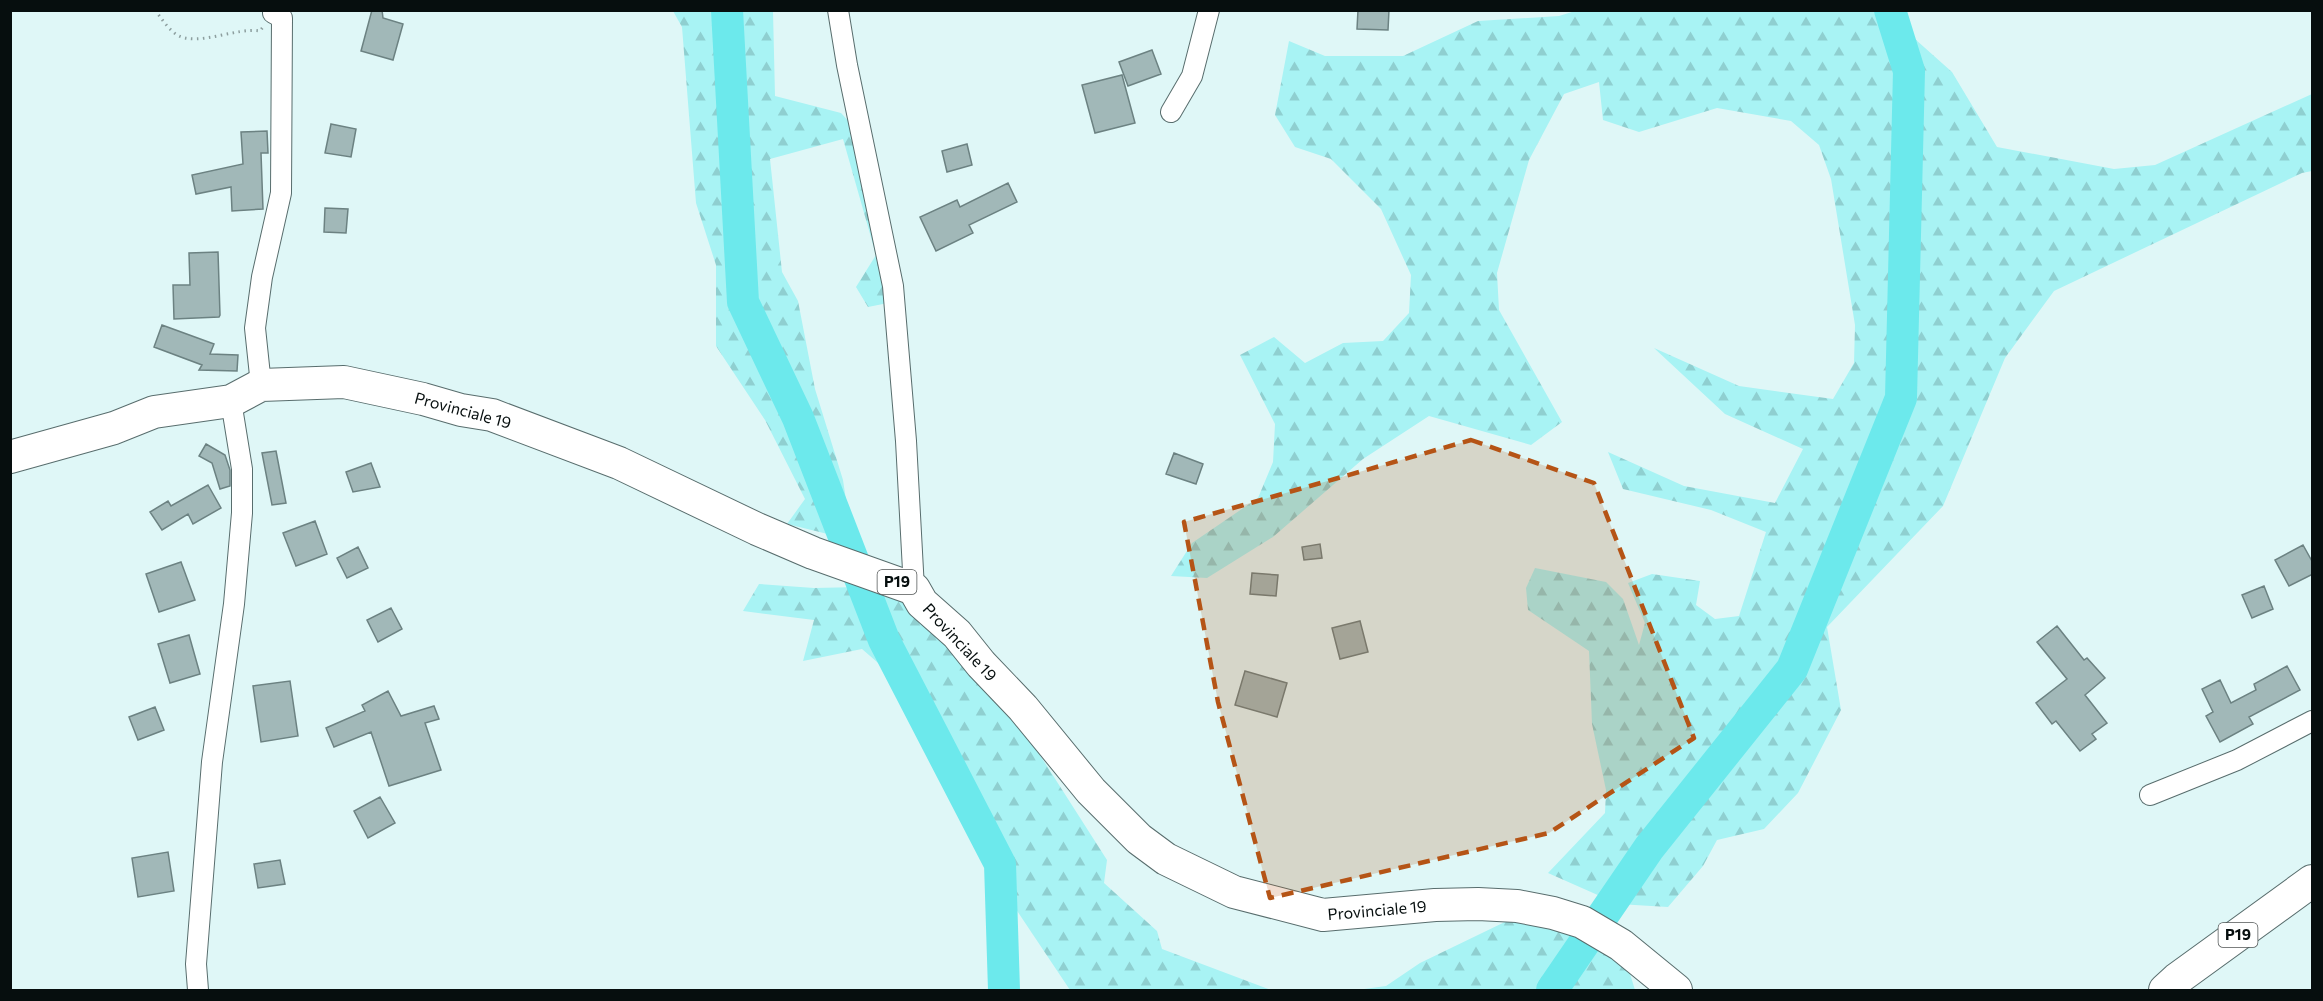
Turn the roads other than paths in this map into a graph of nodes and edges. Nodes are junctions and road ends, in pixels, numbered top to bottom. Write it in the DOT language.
graph roads {
  1 [pos="838,10"];
  2 [pos="1209,10"];
  3 [pos="273,12"];
  4 [pos="1171,112"];
  5 [pos="261,385"];
  6 [pos="231,401"];
  7 [pos="10,457"];
  8 [pos="914,589"];
  9 [pos="2313,720"];
  10 [pos="2150,795"];
  11 [pos="2313,881"];
  12 [pos="198,990"];
  13 [pos="1676,990"];
  14 [pos="2165,990"];
  1 -- 8 [label="street"];
  2 -- 4 [label="street"];
  3 -- 5 [label="street"];
  5 -- 6 [label="main road, Provinciale 19 / P19"];
  5 -- 8 [label="main road, Provinciale 19 / P19"];
  6 -- 7 [label="main road, Provinciale 19 / P19"];
  6 -- 12 [label="street"];
  8 -- 13 [label="main road, Provinciale 19 / P19"];
  9 -- 10 [label="street"];
  11 -- 14 [label="main road, P19"];
}
